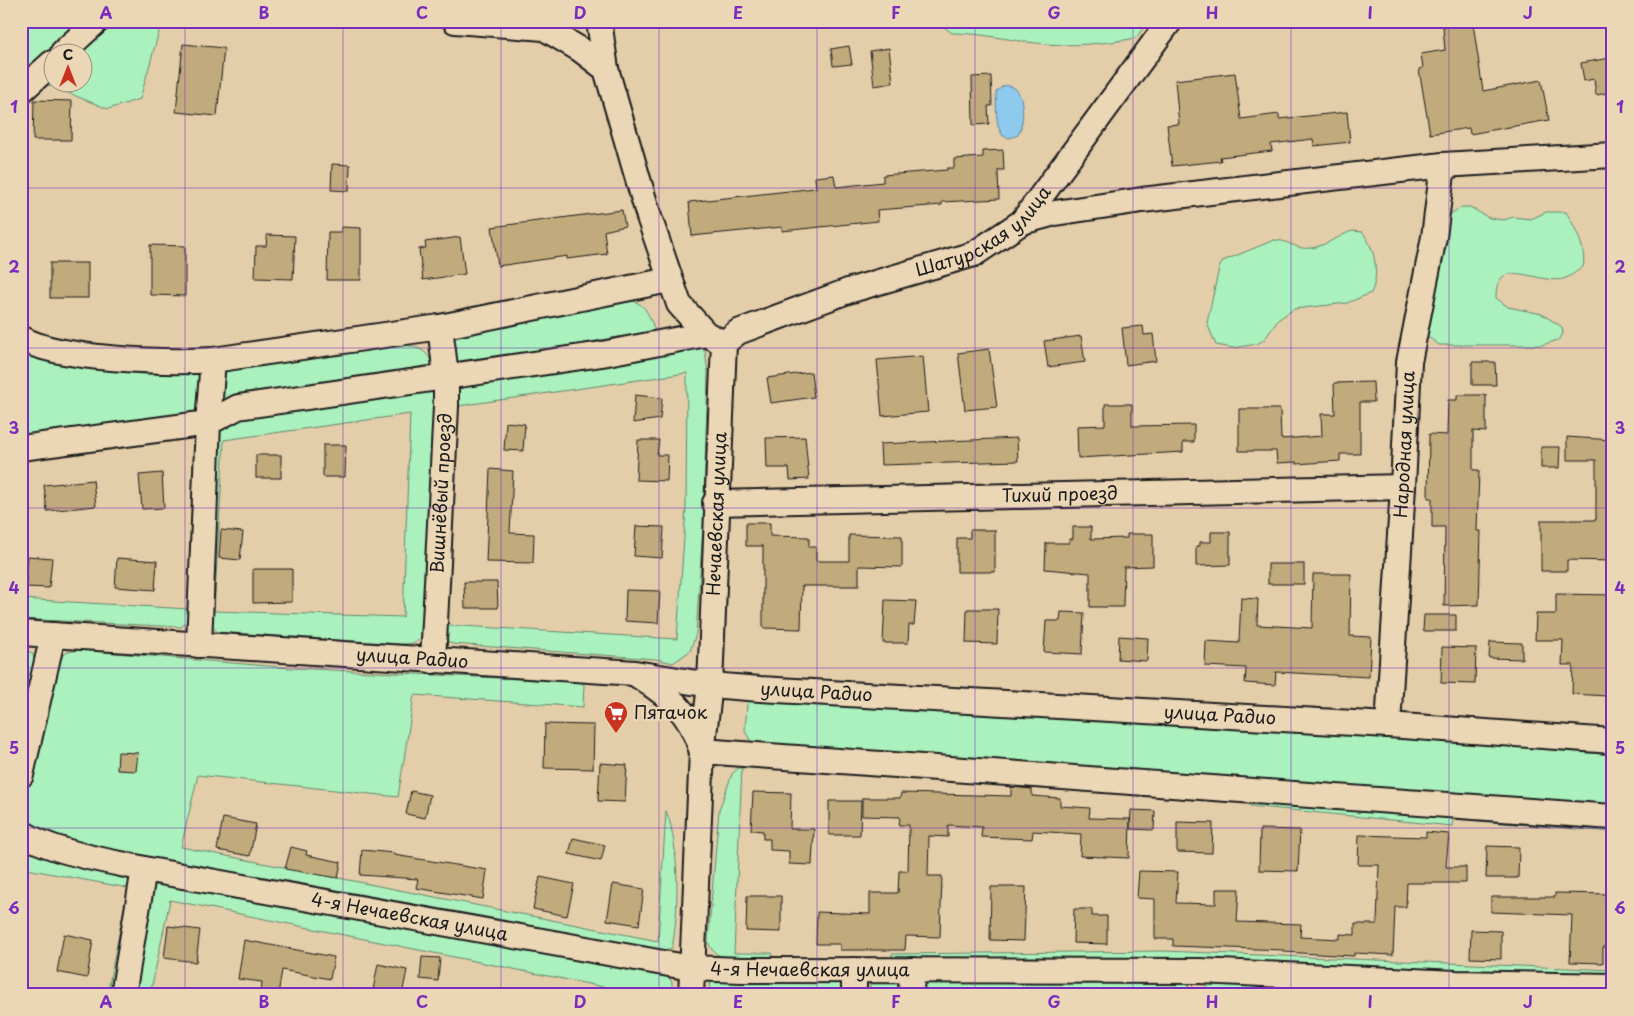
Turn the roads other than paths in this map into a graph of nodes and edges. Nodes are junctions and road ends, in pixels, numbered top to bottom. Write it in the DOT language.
graph roads {
  1 [pos="98,21"];
  2 [pos="599,21"];
  3 [pos="1170,21"];
  4 [pos="467,22"];
  5 [pos="545,24"];
  6 [pos="74,42"];
  7 [pos="606,69"];
  8 [pos="42,71"];
  9 [pos="21,91"];
  10 [pos="1613,155"];
  11 [pos="1443,165"];
  12 [pos="1022,222"];
  13 [pos="669,280"];
  14 [pos="440,327"];
  15 [pos="21,338"];
  16 [pos="715,338"];
  17 [pos="213,360"];
  18 [pos="446,376"];
  19 [pos="208,423"];
  20 [pos="21,448"];
  21 [pos="1404,487"];
  22 [pos="716,503"];
  23 [pos="21,633"];
  24 [pos="53,635"];
  25 [pos="199,645"];
  26 [pos="433,661"];
  27 [pos="635,673"];
  28 [pos="710,685"];
  29 [pos="1388,726"];
  30 [pos="1613,741"];
  31 [pos="702,751"];
  32 [pos="21,775"];
  33 [pos="1613,817"];
  34 [pos="21,832"];
  35 [pos="144,869"];
  36 [pos="691,968"];
  37 [pos="854,970"];
  38 [pos="912,970"];
  39 [pos="1613,986"];
  40 [pos="123,995"];
  41 [pos="691,995"];
  42 [pos="854,995"];
  43 [pos="912,995"];
  1 -- 6 [label="street"];
  2 -- 7 [label="street"];
  3 -- 12 [label="street, Шатурская улица"];
  4 -- 5 [label="street"];
  5 -- 7 [label="street"];
  7 -- 13 [label="street"];
  8 -- 9 [label="street"];
  10 -- 11 [label="street"];
  11 -- 12 [label="street"];
  11 -- 21 [label="street, Народная улица"];
  12 -- 16 [label="street, Шатурская улица"];
  13 -- 14 [label="street"];
  13 -- 16 [label="street"];
  14 -- 17 [label="street"];
  14 -- 18 [label="street, Вишнёвый проезд"];
  15 -- 17 [label="street"];
  16 -- 18 [label="street"];
  16 -- 22 [label="street, Нечаевская улица"];
  17 -- 19 [label="street"];
  18 -- 19 [label="street"];
  18 -- 26 [label="street, Вишнёвый проезд"];
  19 -- 20 [label="street"];
  19 -- 25 [label="street"];
  21 -- 22 [label="street, Тихий проезд"];
  21 -- 29 [label="street, Народная улица"];
  22 -- 28 [label="street, Нечаевская улица"];
  23 -- 24 [label="street, улица Радио"];
  24 -- 25 [label="street, улица Радио"];
  24 -- 32 [label="street"];
  25 -- 26 [label="street, улица Радио"];
  26 -- 27 [label="street, улица Радио"];
  27 -- 28 [label="street, улица Радио"];
  27 -- 31 [label="street"];
  28 -- 29 [label="street, улица Радио"];
  28 -- 31 [label="street, Нечаевская улица"];
  29 -- 30 [label="street, улица Радио"];
  31 -- 33 [label="street"];
  31 -- 36 [label="street"];
  34 -- 35 [label="street, 4-я Нечаевская улица"];
  35 -- 36 [label="street, 4-я Нечаевская улица"];
  35 -- 40 [label="street"];
  36 -- 37 [label="street, 4-я Нечаевская улица"];
  36 -- 41 [label="street"];
  37 -- 38 [label="street, 4-я Нечаевская улица"];
  37 -- 42 [label="street"];
  38 -- 39 [label="street, 4-я Нечаевская улица"];
  38 -- 43 [label="street"];
}
